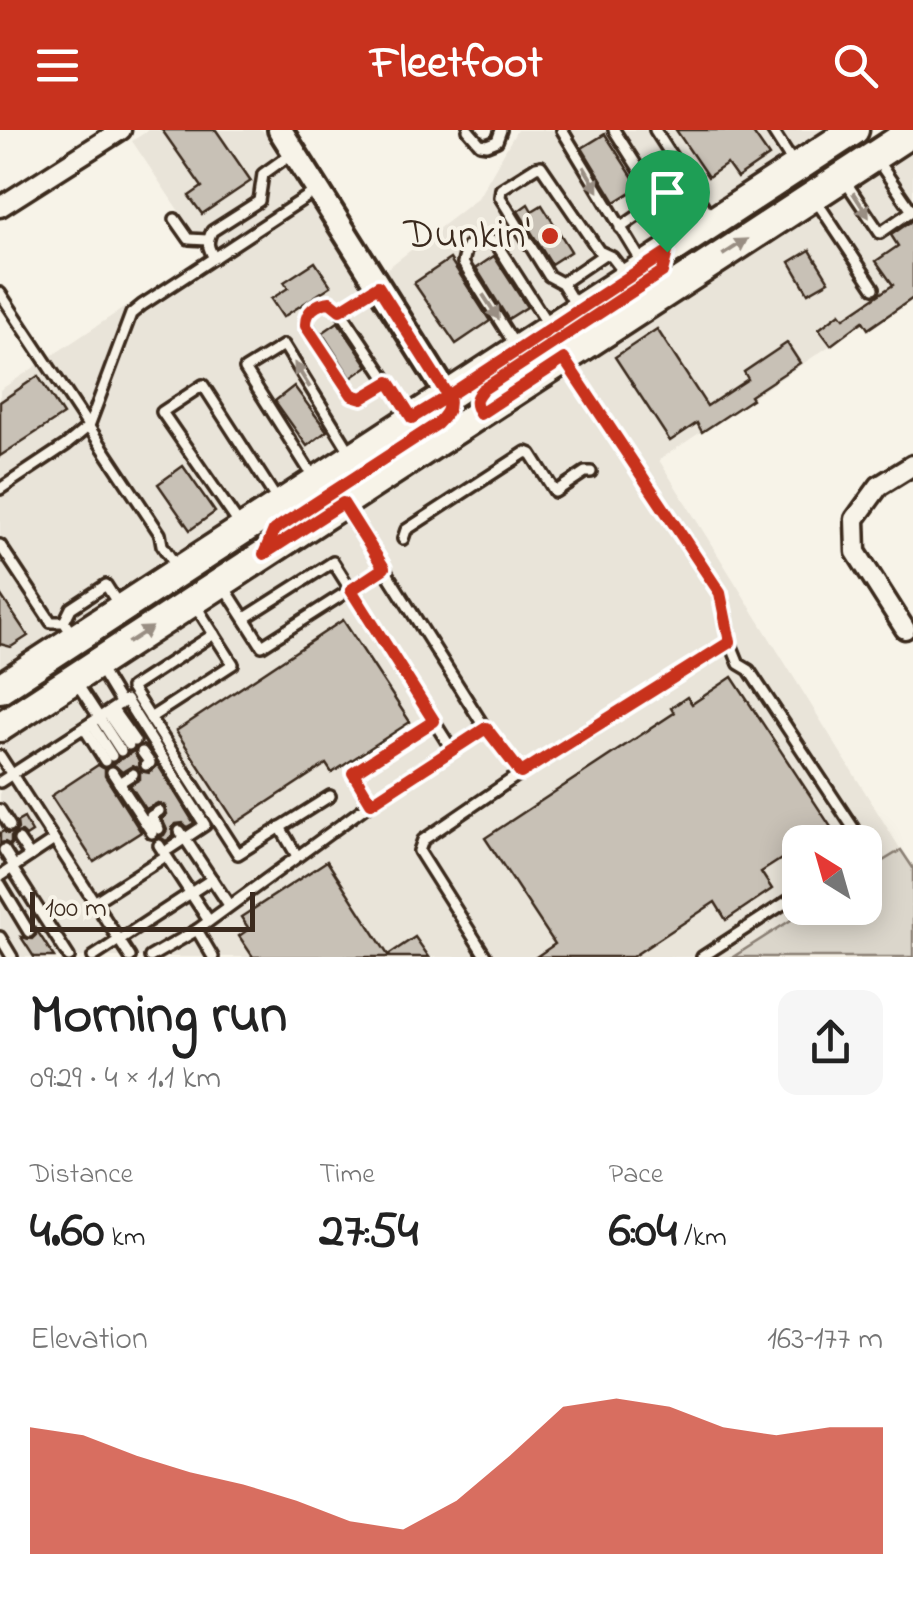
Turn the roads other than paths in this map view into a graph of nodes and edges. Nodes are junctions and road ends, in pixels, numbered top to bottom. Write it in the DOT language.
graph roads {
  1 [pos="120,130"];
  2 [pos="280,130"];
  3 [pos="468,130"];
  4 [pos="501,130"];
  5 [pos="562,130"];
  6 [pos="614,130"];
  7 [pos="655,130"];
  8 [pos="854,130"];
  9 [pos="777,132"];
  10 [pos="911,137"];
  11 [pos="294,152"];
  12 [pos="875,156"];
  13 [pos="796,168"];
  14 [pos="843,177"];
  15 [pos="318,190"];
  16 [pos="814,196"];
  17 [pos="259,201"];
  18 [pos="660,201"];
  19 [pos="0,207"];
  20 [pos="912,211"];
  21 [pos="175,219"];
  22 [pos="272,220"];
  23 [pos="714,222"];
  24 [pos="620,228"];
  25 [pos="207,240"];
  26 [pos="603,255"];
  27 [pos="214,258"];
  28 [pos="656,259"];
  29 [pos="562,283"];
  30 [pos="378,286"];
  31 [pos="874,288"];
  32 [pos="0,293"];
  33 [pos="340,310"];
  34 [pos="579,310"];
  35 [pos="551,328"];
  36 [pos="519,350"];
  37 [pos="564,359"];
  38 [pos="389,382"];
  39 [pos="448,396"];
  40 [pos="480,414"];
  41 [pos="412,418"];
  42 [pos="89,426"];
  43 [pos="354,457"];
  44 [pos="913,466"];
  45 [pos="591,472"];
  46 [pos="316,482"];
  47 [pos="0,489"];
  48 [pos="343,503"];
  49 [pos="280,505"];
  50 [pos="243,530"];
  51 [pos="403,539"];
  52 [pos="0,545"];
  53 [pos="264,554"];
  54 [pos="384,568"];
  55 [pos="180,571"];
  56 [pos="222,582"];
  57 [pos="351,590"];
  58 [pos="192,601"];
  59 [pos="244,618"];
  60 [pos="904,629"];
  61 [pos="70,631"];
  62 [pos="214,634"];
  63 [pos="730,642"];
  64 [pos="85,671"];
  65 [pos="0,688"];
  66 [pos="102,716"];
  67 [pos="150,718"];
  68 [pos="434,721"];
  69 [pos="0,726"];
  70 [pos="486,728"];
  71 [pos="452,750"];
  72 [pos="120,751"];
  73 [pos="142,752"];
  74 [pos="0,756"];
  75 [pos="146,765"];
  76 [pos="115,769"];
  77 [pos="521,773"];
  78 [pos="12,775"];
  79 [pos="0,782"];
  80 [pos="330,796"];
  81 [pos="371,803"];
  82 [pos="0,810"];
  83 [pos="158,812"];
  84 [pos="851,825"];
  85 [pos="10,826"];
  86 [pos="280,828"];
  87 [pos="179,837"];
  88 [pos="19,840"];
  89 [pos="54,840"];
  90 [pos="4,850"];
  91 [pos="30,856"];
  92 [pos="297,856"];
  93 [pos="160,859"];
  94 [pos="13,867"];
  95 [pos="0,876"];
  96 [pos="212,880"];
  97 [pos="0,884"];
  98 [pos="191,893"];
  99 [pos="94,902"];
  100 [pos="230,905"];
  101 [pos="782,905"];
  102 [pos="209,921"];
  103 [pos="197,930"];
  104 [pos="30,932"];
  105 [pos="0,937"];
  106 [pos="119,940"];
  107 [pos="12,957"];
  108 [pos="69,957"];
  109 [pos="92,957"];
  110 [pos="130,957"];
  111 [pos="150,957"];
  112 [pos="213,957"];
  113 [pos="486,957"];
  114 [pos="702,957"];
  1 -- 19 [label="street"];
  2 -- 11 [label="street"];
  3 -- 4 [label="lane"];
  5 -- 24 [label="lane, one-way"];
  6 -- 18 [label="lane"];
  7 -- 23 [label="lane"];
  8 -- 13 [label="main road"];
  9 -- 13 [label="lane"];
  10 -- 12 [label="main road"];
  11 -- 15 [label="street"];
  11 -- 17 [label="lane"];
  12 -- 14 [label="main road"];
  12 -- 20 [label="lane"];
  13 -- 23 [label="main road"];
  14 -- 16 [label="main road"];
  14 -- 20 [label="lane, one-way"];
  15 -- 22 [label="lane"];
  15 -- 30 [label="street"];
  16 -- 31 [label="lane"];
  37 -- 16 [label="main road, one-way"];
  17 -- 22 [label="lane"];
  17 -- 25 [label="lane"];
  18 -- 24 [label="lane"];
  18 -- 28 [label="lane"];
  21 -- 25 [label="lane"];
  22 -- 27 [label="lane"];
  23 -- 28 [label="main road"];
  24 -- 28 [label="lane"];
  25 -- 27 [label="lane"];
  26 -- 28 [label="lane"];
  26 -- 29 [label="lane"];
  26 -- 29 [label="lane"];
  27 -- 42 [label="lane"];
  28 -- 34 [label="main road"];
  28 -- 40 [label="main road"];
  29 -- 34 [label="lane"];
  30 -- 33 [label="lane"];
  30 -- 39 [label="street"];
  32 -- 42 [label="lane"];
  33 -- 38 [label="lane"];
  33 -- 38 [label="lane"];
  34 -- 35 [label="main road"];
  35 -- 36 [label="main road"];
  35 -- 36 [label="lane, one-way"];
  36 -- 39 [label="main road"];
  37 -- 40 [label="main road"];
  37 -- 63 [label="lane"];
  38 -- 41 [label="lane"];
  39 -- 41 [label="main road"];
  39 -- 53 [label="main road"];
  40 -- 48 [label="main road"];
  41 -- 43 [label="main road"];
  42 -- 47 [label="lane"];
  42 -- 55 [label="lane"];
  43 -- 46 [label="main road"];
  43 -- 46 [label="lane, one-way"];
  44 -- 60 [label="street"];
  45 -- 51 [label="lane"];
  46 -- 49 [label="main road"];
  48 -- 53 [label="main road"];
  48 -- 54 [label="lane"];
  49 -- 50 [label="main road"];
  49 -- 50 [label="lane"];
  50 -- 55 [label="main road"];
  52 -- 61 [label="lane"];
  53 -- 56 [label="main road"];
  54 -- 57 [label="lane"];
  54 -- 70 [label="lane"];
  55 -- 61 [label="main road"];
  56 -- 58 [label="main road"];
  56 -- 59 [label="lane"];
  57 -- 59 [label="lane"];
  57 -- 59 [label="lane"];
  57 -- 68 [label="lane"];
  58 -- 62 [label="lane"];
  64 -- 58 [label="main road, one-way"];
  61 -- 65 [label="main road"];
  62 -- 67 [label="lane"];
  62 -- 67 [label="lane"];
  63 -- 77 [label="lane"];
  63 -- 84 [label="lane"];
  64 -- 66 [label="lane"];
  64 -- 66 [label="lane"];
  64 -- 69 [label="main road"];
  66 -- 72 [label="lane"];
  66 -- 72 [label="lane"];
  66 -- 72 [label="lane"];
  66 -- 78 [label="lane"];
  66 -- 87 [label="lane"];
  67 -- 86 [label="lane"];
  68 -- 71 [label="lane"];
  68 -- 81 [label="lane"];
  70 -- 71 [label="lane"];
  70 -- 77 [label="lane"];
  71 -- 81 [label="lane"];
  73 -- 75 [label="lane"];
  74 -- 78 [label="lane"];
  76 -- 83 [label="lane"];
  77 -- 113 [label="lane"];
  78 -- 79 [label="lane"];
  78 -- 89 [label="lane"];
  80 -- 86 [label="lane"];
  81 -- 92 [label="lane"];
  82 -- 85 [label="lane"];
  86 -- 92 [label="lane"];
  87 -- 96 [label="lane"];
  87 -- 98 [label="lane"];
  88 -- 91 [label="lane"];
  89 -- 91 [label="lane"];
  89 -- 99 [label="lane"];
  90 -- 94 [label="lane"];
  91 -- 94 [label="lane"];
  92 -- 100 [label="lane"];
  93 -- 99 [label="lane"];
  94 -- 95 [label="lane"];
  94 -- 108 [label="lane"];
  96 -- 98 [label="lane"];
  96 -- 100 [label="lane"];
  97 -- 104 [label="lane"];
  98 -- 102 [label="lane"];
  98 -- 106 [label="lane"];
  99 -- 106 [label="lane"];
  100 -- 102 [label="lane"];
  101 -- 114 [label="lane"];
  102 -- 103 [label="lane"];
  103 -- 111 [label="lane"];
  103 -- 112 [label="lane"];
  105 -- 107 [label="lane"];
  106 -- 109 [label="lane"];
  106 -- 110 [label="lane"];
}
